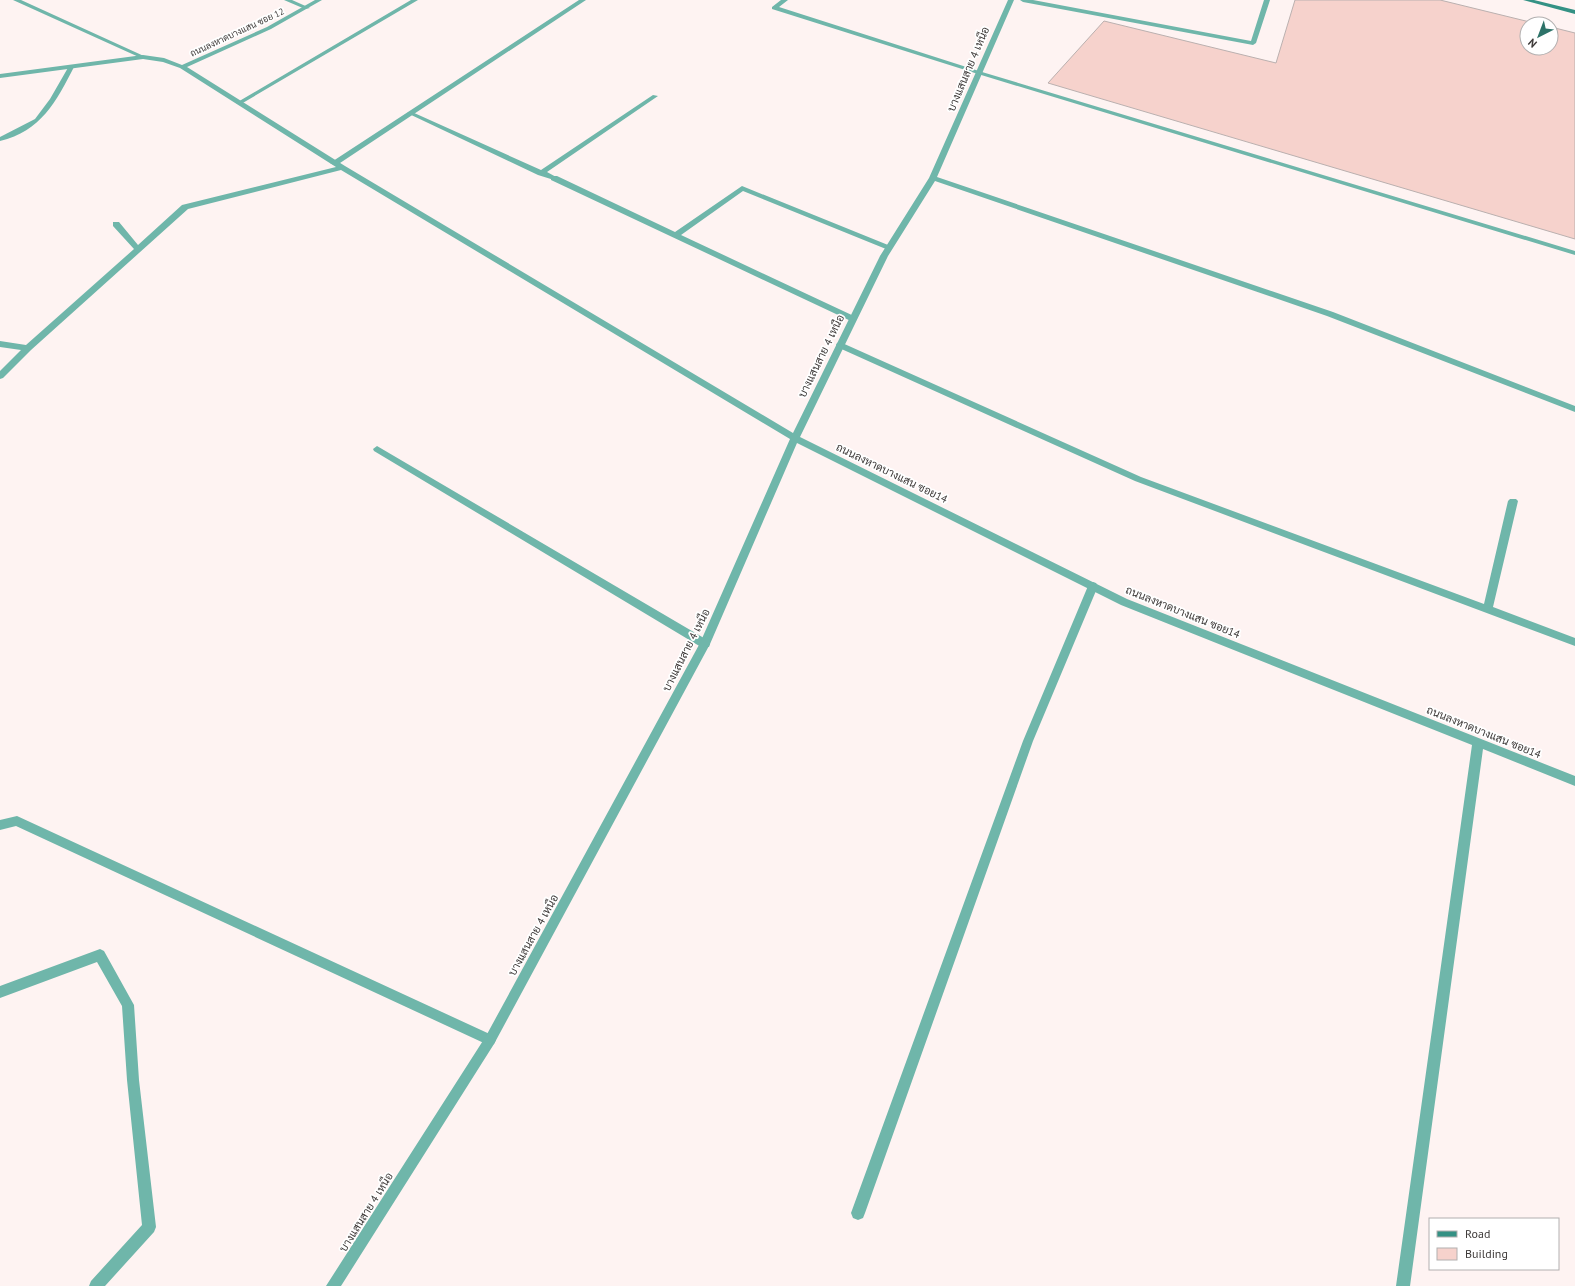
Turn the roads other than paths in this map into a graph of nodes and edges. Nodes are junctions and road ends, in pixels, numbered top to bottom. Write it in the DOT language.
graph roads {
  1 [pos="16,0"];
  2 [pos="288,0"];
  3 [pos="319,0"];
  4 [pos="415,0"];
  5 [pos="583,0"];
  6 [pos="785,0"];
  7 [pos="1023,0"];
  8 [pos="1267,0"];
  9 [pos="1526,0"];
  10 [pos="1008,1"];
  11 [pos="307,8"];
  12 [pos="1575,12"];
  13 [pos="143,57"];
  14 [pos="71,67"];
  15 [pos="182,68"];
  16 [pos="980,73"];
  17 [pos="0,76"];
  18 [pos="655,96"];
  19 [pos="239,103"];
  20 [pos="410,113"];
  21 [pos="0,139"];
  22 [pos="334,163"];
  23 [pos="342,168"];
  24 [pos="541,173"];
  25 [pos="933,178"];
  26 [pos="116,224"];
  27 [pos="676,236"];
  28 [pos="890,248"];
  29 [pos="138,249"];
  30 [pos="1575,253"];
  31 [pos="853,318"];
  32 [pos="0,344"];
  33 [pos="840,345"];
  34 [pos="28,348"];
  35 [pos="0,376"];
  36 [pos="1575,409"];
  37 [pos="795,438"];
  38 [pos="377,449"];
  39 [pos="1513,501"];
  40 [pos="1093,586"];
  41 [pos="1488,608"];
  42 [pos="1575,642"];
  43 [pos="705,644"];
  44 [pos="1478,743"];
  45 [pos="1575,781"];
  46 [pos="0,825"];
  47 [pos="0,992"];
  48 [pos="490,1040"];
  49 [pos="858,1213"];
  50 [pos="96,1286"];
  51 [pos="334,1286"];
  52 [pos="1403,1286"];
  1 -- 13 [label="street"];
  2 -- 11 [label="street"];
  3 -- 11 [label="street, ถนนลงหาดบางแสน ซอย 12"];
  4 -- 19 [label="street"];
  5 -- 20 [label="street"];
  6 -- 16 [label="street"];
  7 -- 8 [label="street"];
  9 -- 12 [label="main road"];
  10 -- 16 [label="street, บางแสนสาย 4 เหนือ"];
  11 -- 15 [label="street, ถนนลงหาดบางแสน ซอย 12"];
  13 -- 14 [label="street"];
  13 -- 15 [label="street, ถนนลงหาดบางแสน ซอย14"];
  14 -- 17 [label="street"];
  14 -- 21 [label="street"];
  15 -- 19 [label="street, ถนนลงหาดบางแสน ซอย14"];
  16 -- 25 [label="street, บางแสนสาย 4 เหนือ"];
  16 -- 30 [label="street"];
  18 -- 24 [label="street"];
  19 -- 22 [label="street, ถนนลงหาดบางแสน ซอย14"];
  20 -- 22 [label="street"];
  20 -- 24 [label="street"];
  22 -- 23 [label="street, ถนนลงหาดบางแสน ซอย14"];
  23 -- 29 [label="street"];
  23 -- 37 [label="street, ถนนลงหาดบางแสน ซอย14"];
  24 -- 27 [label="street"];
  25 -- 28 [label="street, บางแสนสาย 4 เหนือ"];
  25 -- 36 [label="street"];
  26 -- 29 [label="street"];
  27 -- 28 [label="street"];
  27 -- 31 [label="street"];
  28 -- 31 [label="street, บางแสนสาย 4 เหนือ"];
  29 -- 34 [label="street"];
  31 -- 33 [label="street, บางแสนสาย 4 เหนือ"];
  32 -- 34 [label="street"];
  33 -- 37 [label="street, บางแสนสาย 4 เหนือ"];
  33 -- 41 [label="street"];
  34 -- 35 [label="street"];
  37 -- 40 [label="street, ถนนลงหาดบางแสน ซอย14"];
  37 -- 43 [label="street, บางแสนสาย 4 เหนือ"];
  38 -- 43 [label="street"];
  39 -- 41 [label="street"];
  40 -- 44 [label="street, ถนนลงหาดบางแสน ซอย14"];
  40 -- 49 [label="street"];
  41 -- 42 [label="street"];
  43 -- 48 [label="street, บางแสนสาย 4 เหนือ"];
  44 -- 45 [label="street, ถนนลงหาดบางแสน ซอย14"];
  44 -- 52 [label="street"];
  46 -- 48 [label="street"];
  47 -- 50 [label="street"];
  48 -- 51 [label="street, บางแสนสาย 4 เหนือ"];
}
